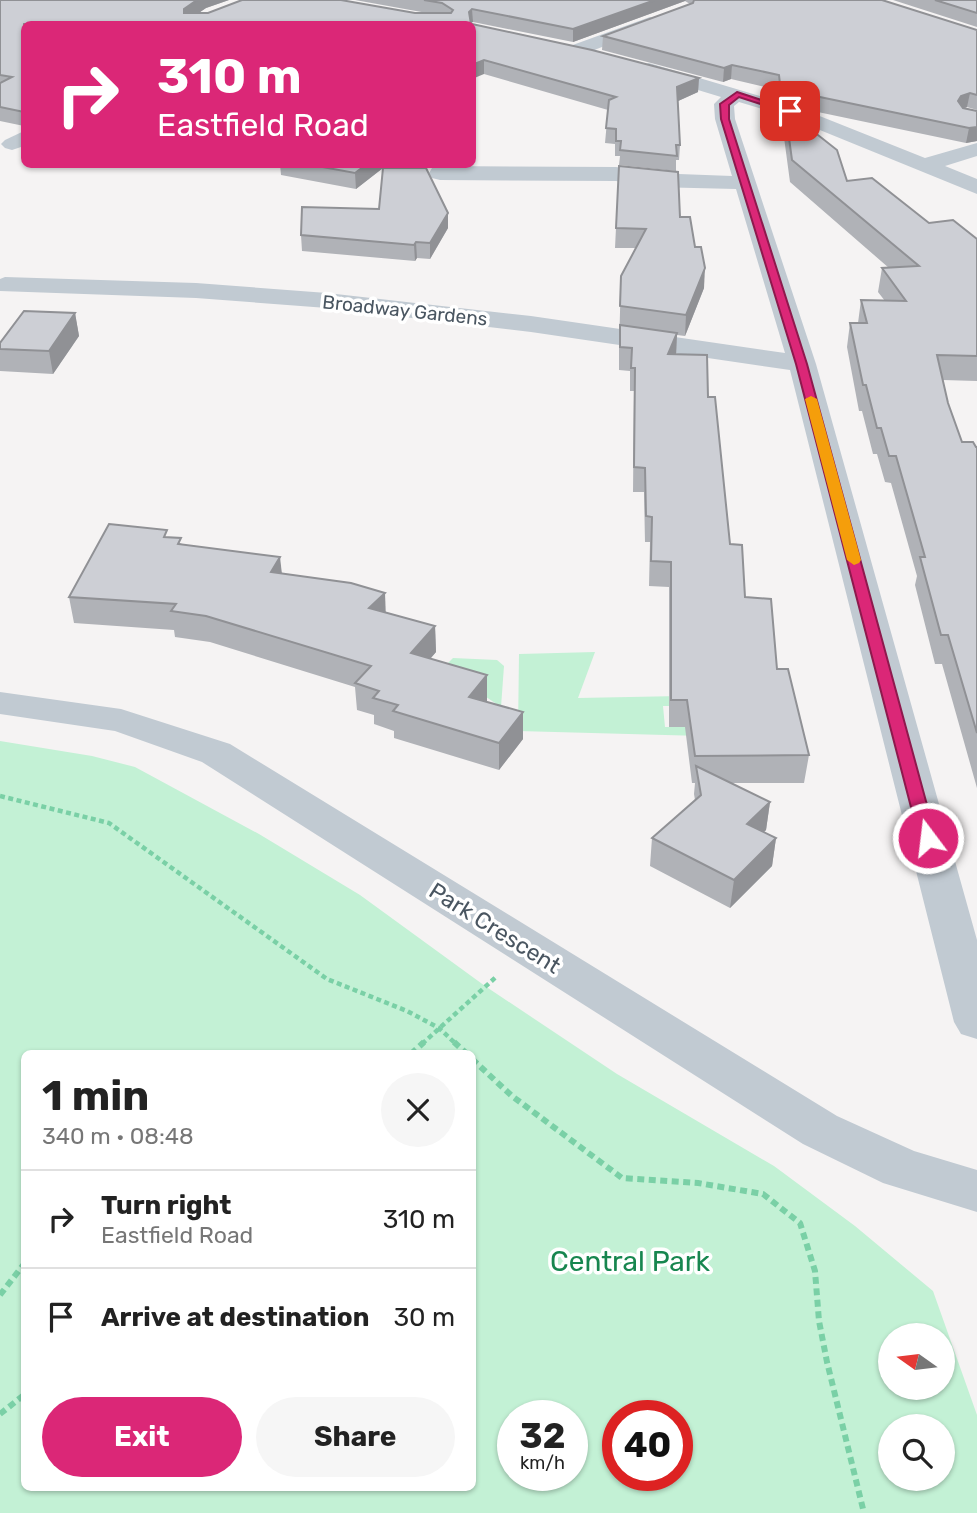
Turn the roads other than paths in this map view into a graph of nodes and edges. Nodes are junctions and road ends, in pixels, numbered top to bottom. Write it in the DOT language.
graph roads {
  1 [pos="673,14"];
  2 [pos="737,94"];
  3 [pos="977,149"];
  4 [pos="926,165"];
  5 [pos="440,173"];
  6 [pos="745,183"];
  7 [pos="977,187"];
  8 [pos="2,282"];
  9 [pos="802,364"];
  10 [pos="0,703"];
  11 [pos="977,1022"];
  12 [pos="977,1191"];
  1 -- 2 [label="street"];
  2 -- 4 [label="street"];
  2 -- 6 [label="street"];
  3 -- 4 [label="street"];
  4 -- 7 [label="street"];
  5 -- 6 [label="street"];
  6 -- 9 [label="street"];
  8 -- 9 [label="street, Broadway Gardens"];
  9 -- 11 [label="street"];
  10 -- 12 [label="street, Park Crescent"];
}
